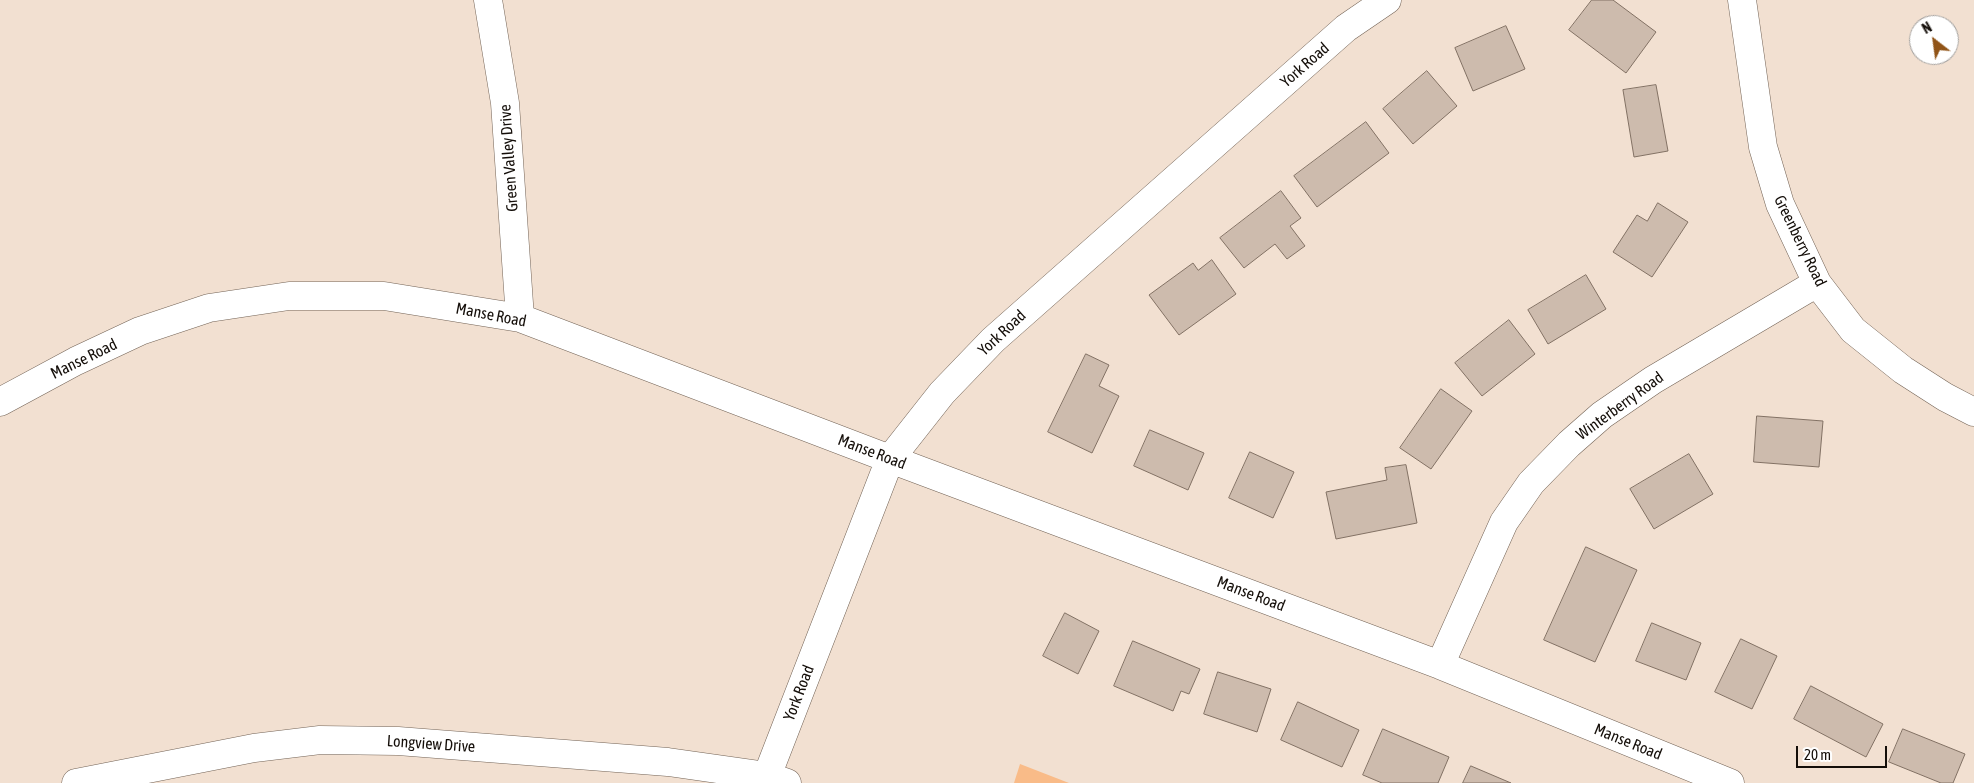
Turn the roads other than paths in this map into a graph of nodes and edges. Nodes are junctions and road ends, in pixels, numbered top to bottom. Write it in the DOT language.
graph roads {
  1 [pos="488,0"];
  2 [pos="1387,0"];
  3 [pos="1742,0"];
  4 [pos="1817,283"];
  5 [pos="520,318"];
  6 [pos="0,402"];
  7 [pos="1974,412"];
  8 [pos="890,459"];
  9 [pos="1440,665"];
  10 [pos="777,780"];
  11 [pos="76,783"];
  12 [pos="1730,783"];
  1 -- 5 [label="street, Green Valley Drive"];
  2 -- 8 [label="street, York Road"];
  3 -- 4 [label="street, Greenberry Road"];
  4 -- 7 [label="street, Greenberry Road"];
  4 -- 9 [label="street, Winterberry Road"];
  5 -- 6 [label="street, Manse Road"];
  5 -- 8 [label="street, Manse Road"];
  8 -- 9 [label="street, Manse Road"];
  8 -- 10 [label="street, York Road"];
  9 -- 12 [label="street, Manse Road"];
  10 -- 11 [label="street, Longview Drive"];
}
